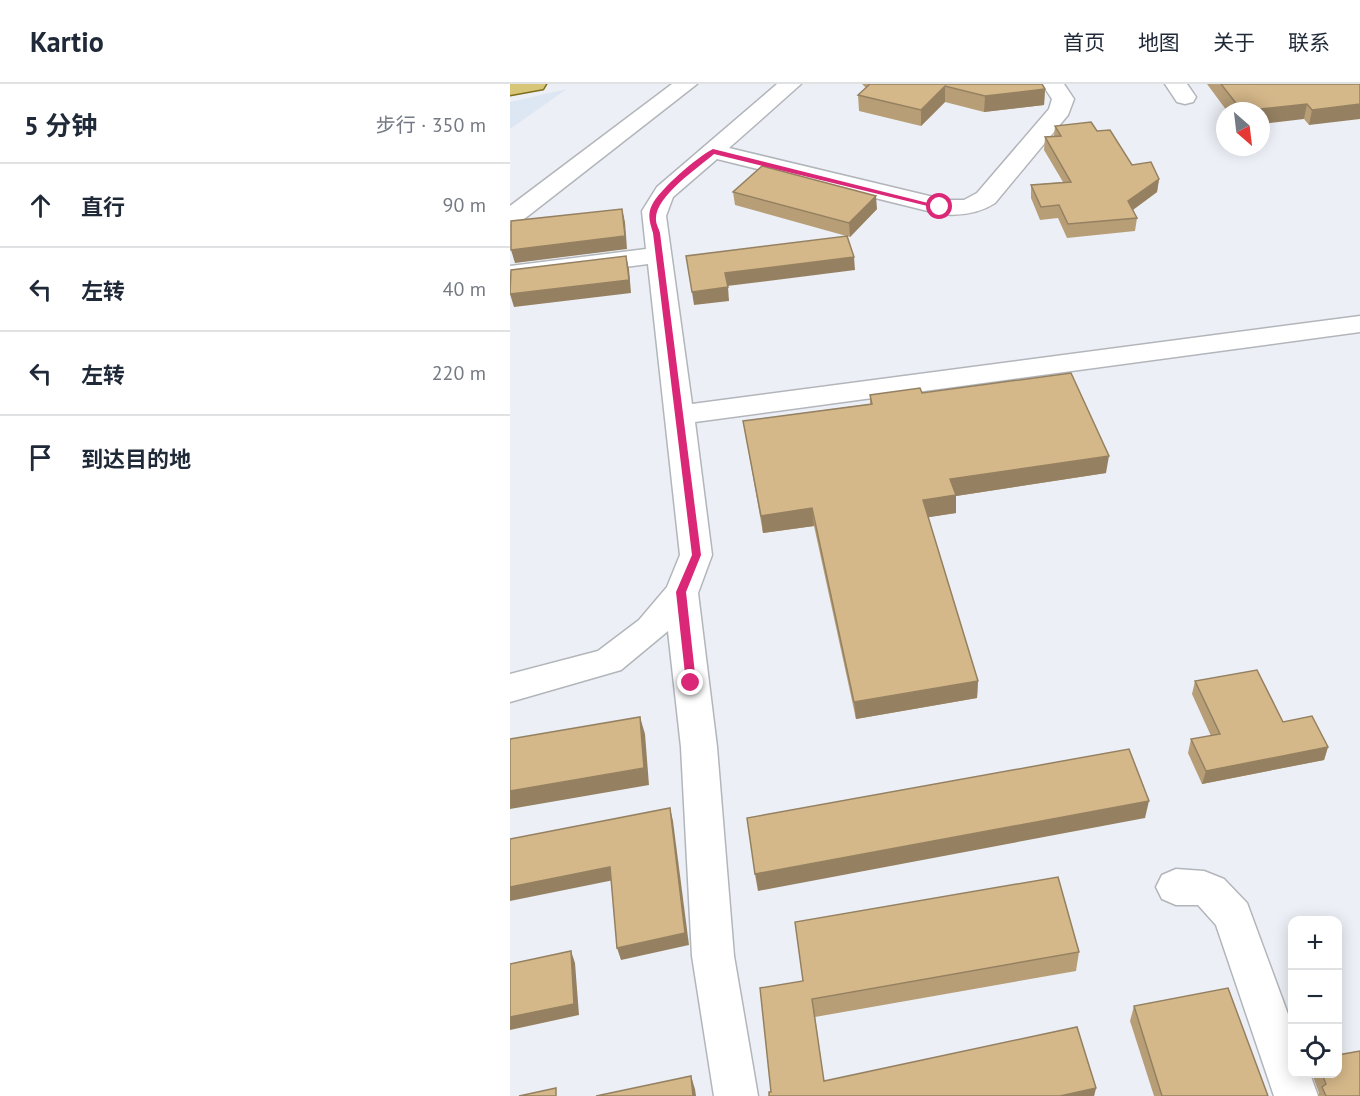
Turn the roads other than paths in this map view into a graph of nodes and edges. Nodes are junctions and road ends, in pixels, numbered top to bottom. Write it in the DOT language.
graph roads {
  1 [pos="535,84"];
  2 [pos="686,84"];
  3 [pos="790,84"];
  4 [pos="1053,84"];
  5 [pos="510,89"];
  6 [pos="713,151"];
  7 [pos="510,218"];
  8 [pos="659,255"];
  9 [pos="510,274"];
  10 [pos="1360,324"];
  11 [pos="680,415"];
  12 [pos="681,592"];
  13 [pos="510,688"];
  14 [pos="1176,886"];
  15 [pos="736,1096"];
  16 [pos="1296,1096"];
  1 -- 5 [label="main road"];
  2 -- 7 [label="lane"];
  3 -- 6 [label="lane"];
  4 -- 6 [label="lane"];
  6 -- 8 [label="lane"];
  8 -- 9 [label="lane"];
  8 -- 11 [label="lane"];
  10 -- 11 [label="lane"];
  11 -- 12 [label="lane"];
  12 -- 13 [label="lane"];
  12 -- 15 [label="lane"];
  14 -- 16 [label="lane"];
}
